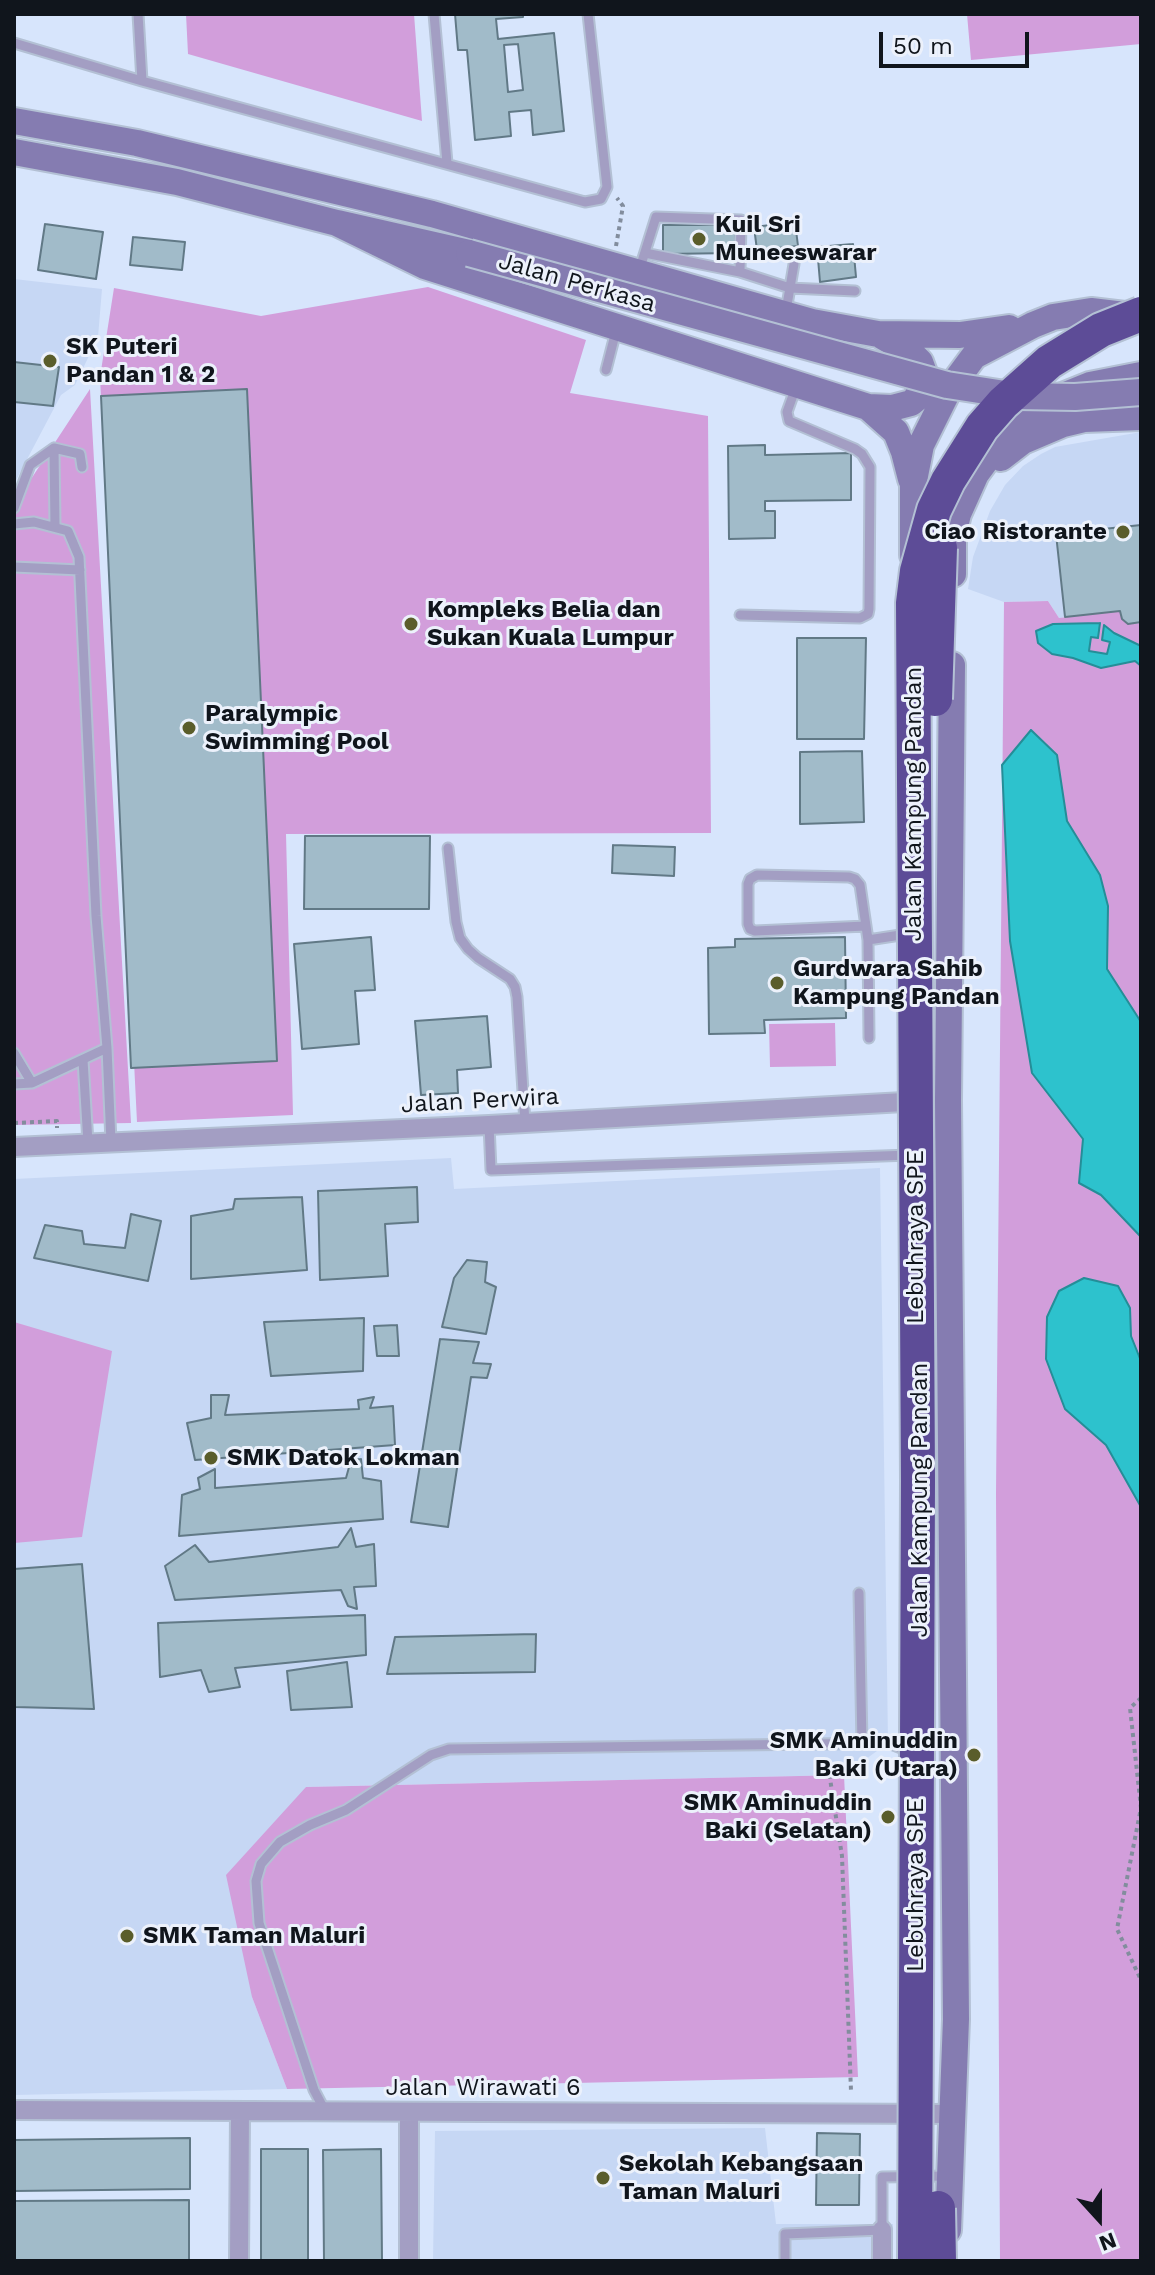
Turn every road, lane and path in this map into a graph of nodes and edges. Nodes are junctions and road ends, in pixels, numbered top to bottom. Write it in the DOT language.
graph roads {
  1 [pos="138,14"];
  2 [pos="434,14"];
  3 [pos="588,14"];
  4 [pos="14,43"];
  5 [pos="142,81"];
  6 [pos="14,121"];
  7 [pos="14,152"];
  8 [pos="447,163"];
  9 [pos="607,187"];
  10 [pos="337,223"];
  11 [pos="614,253"];
  12 [pos="642,262"];
  13 [pos="794,264"];
  14 [pos="740,272"];
  15 [pos="790,288"];
  16 [pos="855,291"];
  17 [pos="785,314"];
  18 [pos="1141,315"];
  19 [pos="1033,325"];
  20 [pos="617,327"];
  21 [pos="1141,328"];
  22 [pos="878,334"];
  23 [pos="606,370"];
  24 [pos="1141,375"];
  25 [pos="798,384"];
  26 [pos="1141,392"];
  27 [pos="868,407"];
  28 [pos="1141,417"];
  29 [pos="54,448"];
  30 [pos="82,467"];
  31 [pos="913,486"];
  32 [pos="14,508"];
  33 [pos="14,524"];
  34 [pos="55,527"];
  35 [pos="953,535"];
  36 [pos="14,567"];
  37 [pos="80,570"];
  38 [pos="740,615"];
  39 [pos="448,848"];
  40 [pos="866,926"];
  41 [pos="914,934"];
  42 [pos="868,940"];
  43 [pos="869,1038"];
  44 [pos="107,1048"];
  45 [pos="14,1053"];
  46 [pos="83,1060"];
  47 [pos="32,1083"];
  48 [pos="14,1084"];
  49 [pos="948,1100"];
  50 [pos="920,1101"];
  51 [pos="525,1123"];
  52 [pos="489,1125"];
  53 [pos="111,1142"];
  54 [pos="88,1143"];
  55 [pos="14,1147"];
  56 [pos="918,1155"];
  57 [pos="859,1593"];
  58 [pos="1141,1698"];
  59 [pos="825,1744"];
  60 [pos="862,1744"];
  61 [pos="922,1756"];
  62 [pos="1141,1980"];
  63 [pos="851,2091"];
  64 [pos="14,2110"];
  65 [pos="240,2111"];
  66 [pos="325,2111"];
  67 [pos="409,2112"];
  68 [pos="925,2114"];
  69 [pos="953,2114"];
  70 [pos="938,2176"];
  71 [pos="882,2230"];
  72 [pos="239,2261"];
  73 [pos="409,2261"];
  74 [pos="785,2261"];
  75 [pos="882,2261"];
  76 [pos="915,2261"];
  77 [pos="925,2261"];
  78 [pos="939,2261"];
  79 [pos="947,2261"];
  1 -- 5 [label="lane"];
  2 -- 8 [label="lane"];
  3 -- 9 [label="lane"];
  4 -- 5 [label="lane"];
  5 -- 8 [label="lane"];
  6 -- 12 [label="street, Jalan Perkasa"];
  7 -- 10 [label="street, Jalan Perkasa"];
  8 -- 9 [label="lane"];
  9 -- 11 [label="path"];
  10 -- 20 [label="street"];
  10 -- 26 [label="street, Jalan Perkasa, bridge"];
  12 -- 14 [label="lane"];
  12 -- 14 [label="lane"];
  12 -- 17 [label="street, Jalan Perkasa"];
  13 -- 15 [label="lane"];
  14 -- 15 [label="lane"];
  15 -- 16 [label="lane"];
  15 -- 17 [label="lane"];
  17 -- 22 [label="street, Jalan Perkasa"];
  18 -- 19 [label="street, Jalan Kampung Pandan"];
  18 -- 76 [label="highway, Lebuhraya SPE, bridge"];
  19 -- 22 [label="street, Jalan Perkasa"];
  19 -- 31 [label="street, Jalan Kampung Pandan"];
  20 -- 23 [label="lane"];
  20 -- 25 [label="street"];
  21 -- 78 [label="highway, Lebuhraya SPE, bridge"];
  22 -- 27 [label="street"];
  24 -- 35 [label="street, Jalan Kampung Pandan"];
  25 -- 27 [label="street"];
  25 -- 38 [label="lane"];
  27 -- 31 [label="street"];
  28 -- 35 [label="street, Jalan Kampung Pandan"];
  29 -- 30 [label="lane"];
  29 -- 32 [label="lane"];
  29 -- 34 [label="lane"];
  31 -- 41 [label="street, Jalan Kampung Pandan"];
  33 -- 34 [label="lane"];
  34 -- 37 [label="lane"];
  35 -- 49 [label="street, Jalan Kampung Pandan"];
  36 -- 37 [label="lane"];
  37 -- 44 [label="lane"];
  39 -- 51 [label="lane"];
  40 -- 40 [label="lane"];
  40 -- 42 [label="lane"];
  41 -- 42 [label="lane"];
  41 -- 50 [label="street, Jalan Kampung Pandan"];
  42 -- 43 [label="lane"];
  44 -- 46 [label="lane"];
  44 -- 53 [label="lane"];
  45 -- 47 [label="lane"];
  46 -- 47 [label="lane"];
  46 -- 54 [label="lane"];
  47 -- 48 [label="lane"];
  49 -- 50 [label="street, Jalan Perwira"];
  49 -- 69 [label="street, Jalan Kampung Pandan"];
  50 -- 51 [label="street, Jalan Perwira"];
  50 -- 56 [label="street, Jalan Kampung Pandan"];
  51 -- 52 [label="street, Jalan Perwira"];
  52 -- 53 [label="street, Jalan Perwira"];
  52 -- 56 [label="lane"];
  53 -- 54 [label="street, Jalan Perwira"];
  54 -- 55 [label="street, Jalan Perwira"];
  56 -- 61 [label="street, Jalan Kampung Pandan"];
  57 -- 60 [label="lane"];
  58 -- 62 [label="path"];
  59 -- 60 [label="lane"];
  59 -- 63 [label="path"];
  59 -- 66 [label="lane"];
  60 -- 61 [label="lane"];
  61 -- 68 [label="street, Jalan Kampung Pandan"];
  64 -- 65 [label="street, Jalan Wirawati 6"];
  65 -- 66 [label="street, Jalan Wirawati 6"];
  65 -- 72 [label="street"];
  66 -- 67 [label="street, Jalan Wirawati 6"];
  67 -- 68 [label="street, Jalan Wirawati 6"];
  67 -- 73 [label="street"];
  68 -- 69 [label="street, Jalan Wirawati 6"];
  68 -- 70 [label="street, Jalan Kampung Pandan"];
  69 -- 70 [label="street, Jalan Kampung Pandan"];
  70 -- 71 [label="lane"];
  70 -- 77 [label="street, Jalan Kampung Pandan"];
  70 -- 79 [label="street, Jalan Kampung Pandan"];
  71 -- 74 [label="lane"];
  71 -- 75 [label="street"];
}
